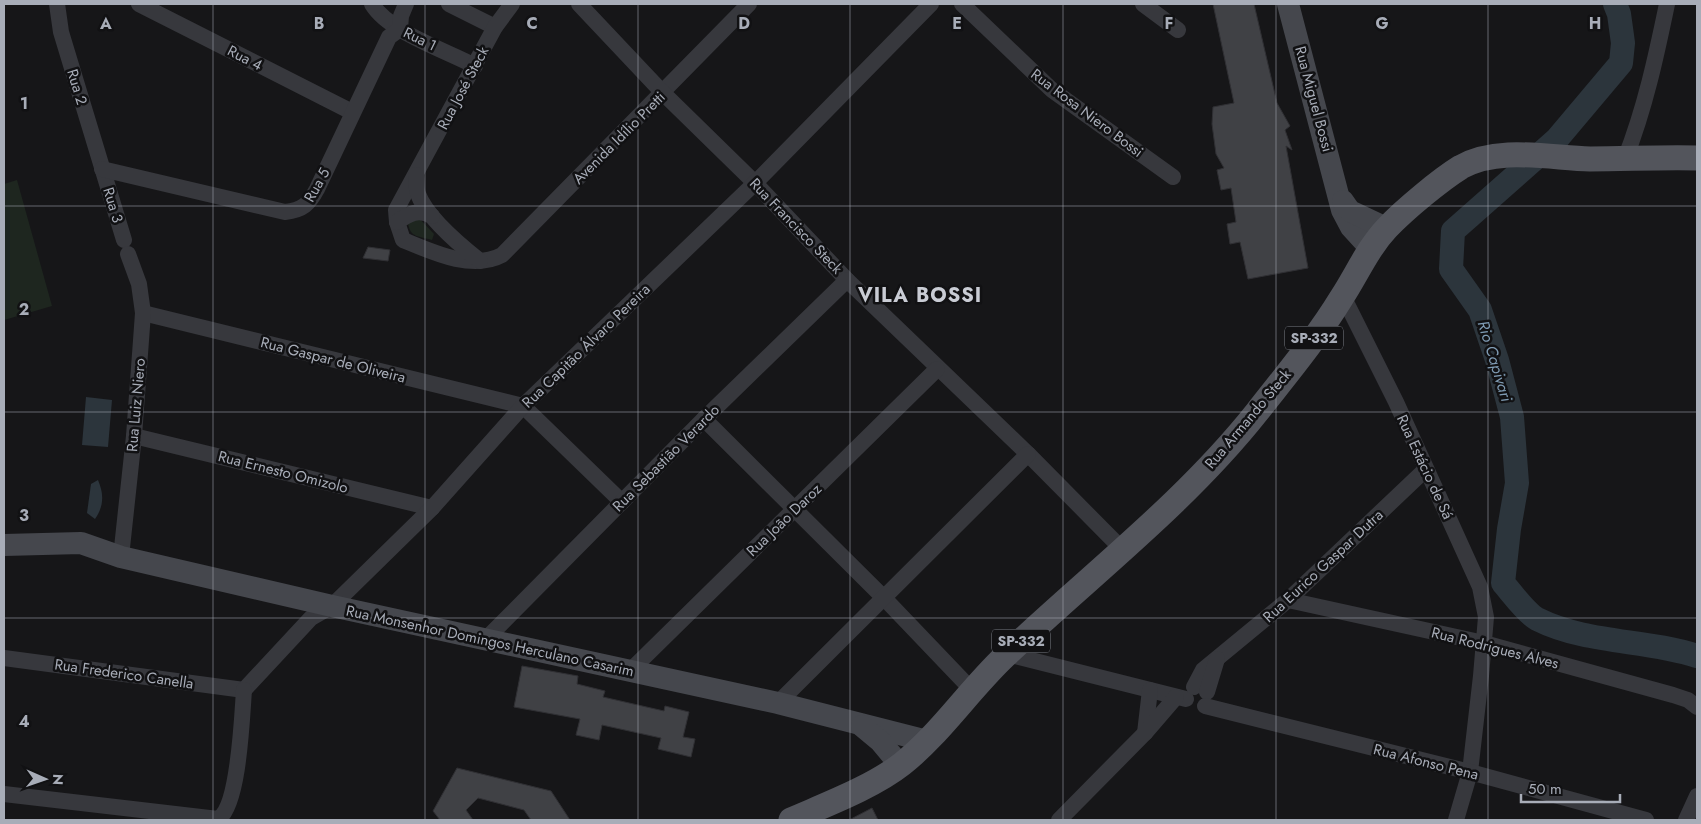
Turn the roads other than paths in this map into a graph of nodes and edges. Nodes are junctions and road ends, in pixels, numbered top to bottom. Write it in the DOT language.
graph roads {
  1 [pos="57,4"];
  2 [pos="139,4"];
  3 [pos="372,4"];
  4 [pos="406,4"];
  5 [pos="449,4"];
  6 [pos="512,4"];
  7 [pos="579,4"];
  8 [pos="749,4"];
  9 [pos="931,4"];
  10 [pos="962,4"];
  11 [pos="1143,4"];
  12 [pos="1288,4"];
  13 [pos="1667,4"];
  14 [pos="495,27"];
  15 [pos="400,29"];
  16 [pos="1178,30"];
  17 [pos="475,66"];
  18 [pos="663,93"];
  19 [pos="352,112"];
  20 [pos="1696,157"];
  21 [pos="1625,159"];
  22 [pos="102,169"];
  23 [pos="416,175"];
  24 [pos="1173,177"];
  25 [pos="755,183"];
  26 [pos="1338,194"];
  27 [pos="432,216"];
  28 [pos="396,222"];
  29 [pos="1386,228"];
  30 [pos="449,233"];
  31 [pos="126,247"];
  32 [pos="1372,249"];
  33 [pos="437,253"];
  34 [pos="482,262"];
  35 [pos="848,280"];
  36 [pos="1343,296"];
  37 [pos="143,313"];
  38 [pos="937,368"];
  39 [pos="523,406"];
  40 [pos="704,420"];
  41 [pos="134,436"];
  42 [pos="1028,454"];
  43 [pos="1426,469"];
  44 [pos="622,502"];
  45 [pos="432,508"];
  46 [pos="795,510"];
  47 [pos="4,545"];
  48 [pos="1122,550"];
  49 [pos="121,557"];
  50 [pos="885,599"];
  51 [pos="1288,600"];
  52 [pos="332,606"];
  53 [pos="486,639"];
  54 [pos="1484,643"];
  55 [pos="1007,654"];
  56 [pos="4,658"];
  57 [pos="630,671"];
  58 [pos="971,689"];
  59 [pos="244,690"];
  60 [pos="1150,690"];
  61 [pos="1194,696"];
  62 [pos="778,702"];
  63 [pos="1697,707"];
  64 [pos="859,724"];
  65 [pos="1145,733"];
  66 [pos="928,741"];
  67 [pos="900,765"];
  68 [pos="1470,772"];
  69 [pos="4,794"];
  70 [pos="1697,796"];
  71 [pos="1067,819"];
  72 [pos="791,820"];
  73 [pos="1456,820"];
  74 [pos="1646,820"];
  75 [pos="1686,820"];
  1 -- 22 [label="street, Rua 2"];
  2 -- 19 [label="street, Rua 4"];
  3 -- 15 [label="street, Rua 1"];
  4 -- 15 [label="street, Rua 5"];
  5 -- 14 [label="street"];
  6 -- 14 [label="street, Rua José Steck"];
  7 -- 18 [label="street, Rua Francisco Steck"];
  8 -- 18 [label="street, Avenida Idílio Pretti"];
  9 -- 25 [label="street, Rua Capitão Álvaro Pereira"];
  10 -- 24 [label="street, Rua Rosa Niero Bossi"];
  11 -- 16 [label="street"];
  12 -- 26 [label="main road, Rua Miguel Bossi"];
  13 -- 21 [label="street"];
  14 -- 17 [label="street, Rua José Steck"];
  15 -- 17 [label="street, Rua 1"];
  15 -- 19 [label="street, Rua 5"];
  17 -- 23 [label="street, Rua José Steck"];
  18 -- 25 [label="street, Rua Francisco Steck"];
  18 -- 34 [label="street, Avenida Idílio Pretti"];
  19 -- 22 [label="street, Rua 5"];
  20 -- 21 [label="main road, SP-332"];
  21 -- 29 [label="main road, Rua Armando Steck / SP-332"];
  22 -- 31 [label="street, Rua 3"];
  23 -- 27 [label="street"];
  23 -- 28 [label="street, Rua José Steck"];
  25 -- 35 [label="street, Rua Francisco Steck"];
  25 -- 39 [label="street, Rua Capitão Álvaro Pereira"];
  26 -- 29 [label="main road, Rua Miguel Bossi"];
  26 -- 32 [label="main road, Rua Miguel Bossi"];
  27 -- 28 [label="street"];
  27 -- 30 [label="street"];
  28 -- 33 [label="street"];
  29 -- 32 [label="main road, Rua Armando Steck / SP-332"];
  30 -- 33 [label="street"];
  30 -- 34 [label="street"];
  31 -- 37 [label="street, Rua Luiz Niero"];
  32 -- 36 [label="main road, Rua Armando Steck / SP-332"];
  33 -- 34 [label="street"];
  35 -- 38 [label="street, Rua Francisco Steck"];
  35 -- 40 [label="street, Rua Sebastião Verardo"];
  36 -- 43 [label="street, Rua Estácio de Sá"];
  36 -- 48 [label="main road, Rua Armando Steck / SP-332"];
  37 -- 39 [label="street, Rua Gaspar de Oliveira"];
  37 -- 41 [label="street, Rua Luiz Niero"];
  38 -- 42 [label="street, Rua Francisco Steck"];
  38 -- 46 [label="street, Rua João Daroz"];
  39 -- 44 [label="street"];
  39 -- 45 [label="street, Rua Capitão Álvaro Pereira"];
  40 -- 44 [label="street, Rua Sebastião Verardo"];
  40 -- 46 [label="street"];
  41 -- 45 [label="street, Rua Ernesto Omizolo"];
  41 -- 49 [label="street, Rua Luiz Niero"];
  42 -- 48 [label="street, Rua Francisco Steck"];
  42 -- 50 [label="street"];
  43 -- 51 [label="street, Rua Eurico Gaspar Dutra"];
  43 -- 54 [label="street, Rua Estácio de Sá"];
  44 -- 53 [label="street, Rua Sebastião Verardo"];
  45 -- 52 [label="street, Rua Capitão Álvaro Pereira"];
  46 -- 50 [label="street"];
  46 -- 57 [label="street, Rua João Daroz"];
  47 -- 49 [label="main road, Rua Monsenhor Domingos Herculano Casarim"];
  48 -- 55 [label="main road, SP-332"];
  49 -- 52 [label="main road, Rua Monsenhor Domingos Herculano Casarim"];
  50 -- 58 [label="street"];
  50 -- 62 [label="street"];
  51 -- 54 [label="street, Rua Rodrigues Alves"];
  51 -- 61 [label="street, Rua Eurico Gaspar Dutra"];
  52 -- 53 [label="main road, Rua Monsenhor Domingos Herculano Casarim"];
  52 -- 59 [label="street, Rua Capitão Álvaro Pereira"];
  53 -- 57 [label="main road, Rua Monsenhor Domingos Herculano Casarim"];
  54 -- 63 [label="street, Rua Rodrigues Alves"];
  54 -- 68 [label="street, Rua Estácio de Sá"];
  55 -- 58 [label="main road, SP-332"];
  55 -- 60 [label="street, Rua Afonso Pena"];
  56 -- 59 [label="street, Rua Frederico Canella"];
  57 -- 62 [label="main road, Rua Monsenhor Domingos Herculano Casarim"];
  58 -- 66 [label="main road, SP-332"];
  59 -- 69 [label="street"];
  60 -- 61 [label="street, Rua Afonso Pena"];
  60 -- 65 [label="street"];
  61 -- 65 [label="street, Rua Eurico Gaspar Dutra"];
  61 -- 68 [label="street, Rua Afonso Pena"];
  62 -- 64 [label="main road, Rua Monsenhor Domingos Herculano Casarim"];
  64 -- 66 [label="main road, Rua Monsenhor Domingos Herculano Casarim"];
  64 -- 67 [label="main road, Rua Monsenhor Domingos Herculano Casarim"];
  65 -- 71 [label="street, Rua Eurico Gaspar Dutra"];
  66 -- 67 [label="main road, SP-332"];
  67 -- 72 [label="main road, SP-332"];
  68 -- 73 [label="street, Rua Estácio de Sá"];
  68 -- 74 [label="street, Rua Afonso Pena"];
  70 -- 75 [label="street"];
}
